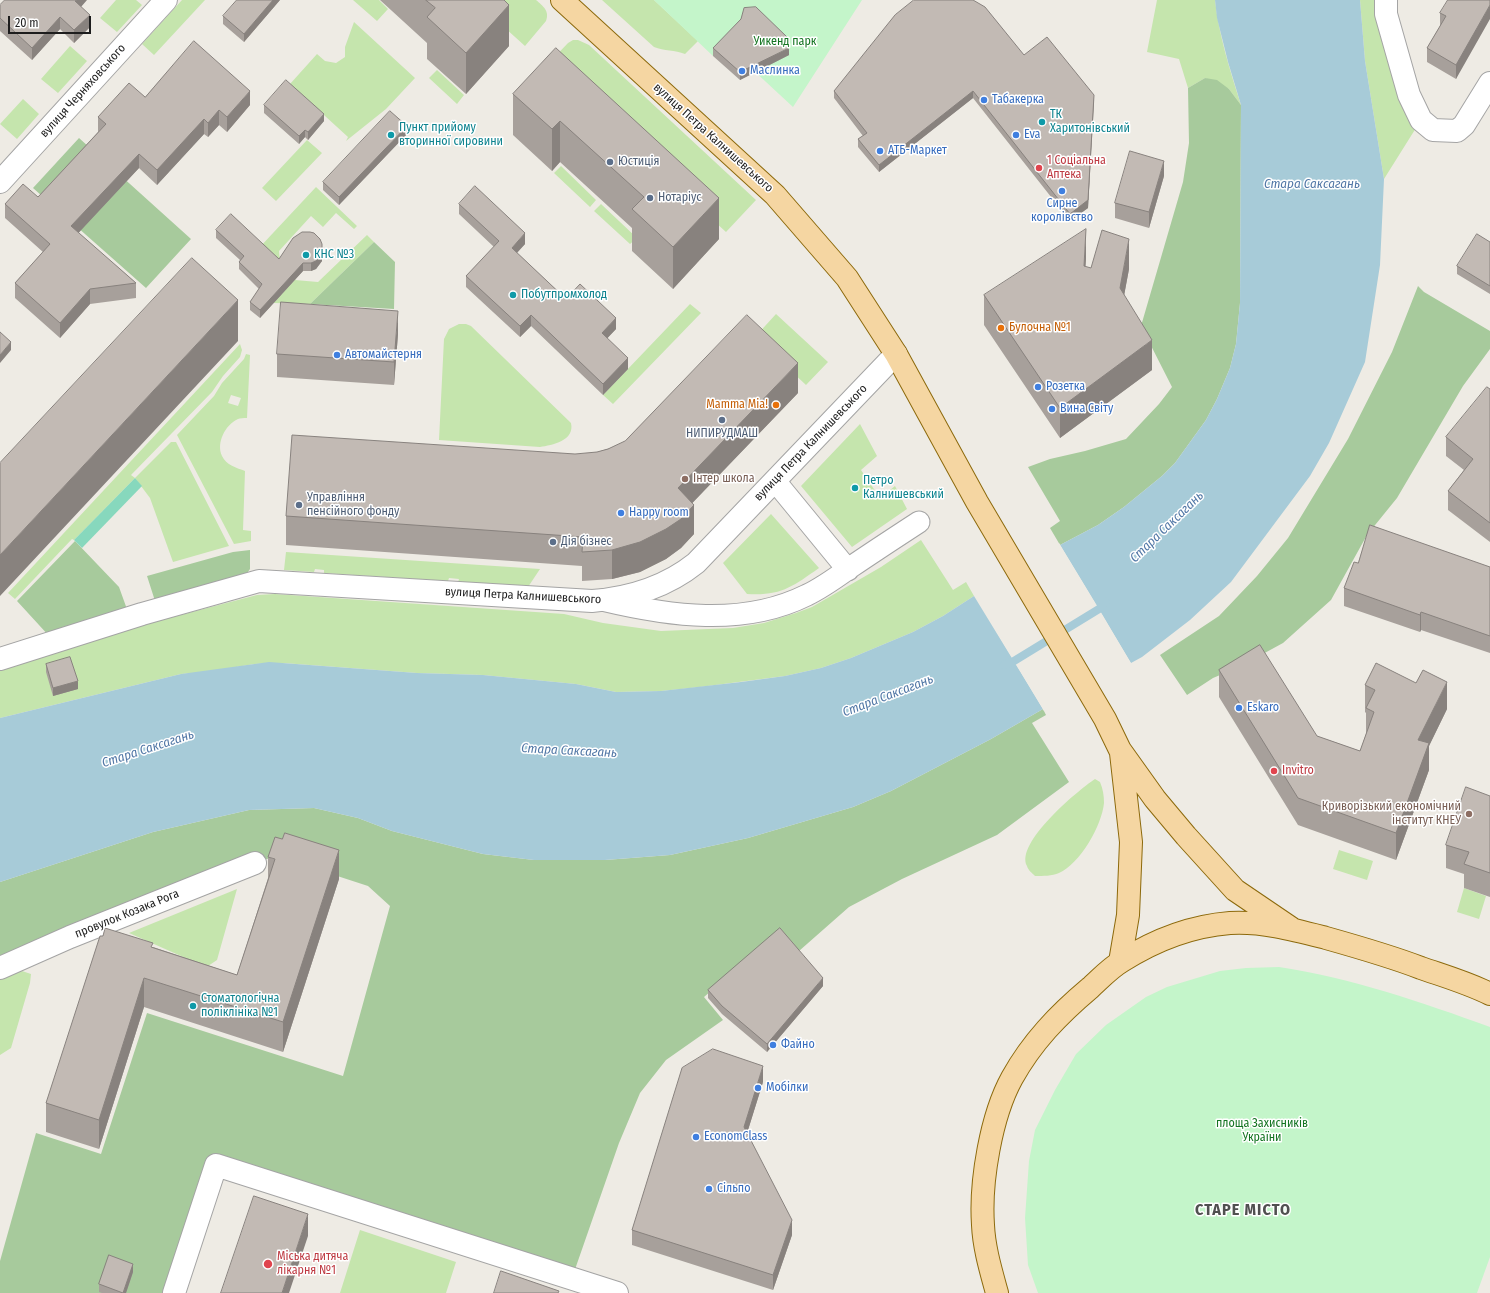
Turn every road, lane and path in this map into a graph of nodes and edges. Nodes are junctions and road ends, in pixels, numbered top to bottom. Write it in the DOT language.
graph roads {
  1 [pos="166,0"];
  2 [pos="562,0"];
  3 [pos="1386,0"];
  4 [pos="1490,83"];
  5 [pos="0,182"];
  6 [pos="896,354"];
  7 [pos="775,481"];
  8 [pos="919,522"];
  9 [pos="848,570"];
  10 [pos="602,600"];
  11 [pos="0,659"];
  12 [pos="1120,750"];
  13 [pos="255,863"];
  14 [pos="1291,928"];
  15 [pos="1120,962"];
  16 [pos="0,968"];
  17 [pos="1490,994"];
  18 [pos="588,1288"];
  19 [pos="174,1293"];
  20 [pos="617,1293"];
  21 [pos="997,1293"];
  1 -- 5 [label="street, вулиця Черняховського"];
  2 -- 6 [label="main road, вулиця Петра Калнишевського"];
  3 -- 4 [label="street"];
  6 -- 7 [label="street, вулиця Петра Калнишевського"];
  6 -- 12 [label="main road"];
  7 -- 9 [label="street"];
  7 -- 10 [label="street, вулиця Петра Калнишевського"];
  8 -- 9 [label="street"];
  9 -- 10 [label="street"];
  10 -- 11 [label="street, вулиця Петра Калнишевського"];
  12 -- 14 [label="main road"];
  12 -- 15 [label="main road"];
  13 -- 16 [label="street, провулок Козака Рога"];
  14 -- 15 [label="main road"];
  14 -- 17 [label="main road"];
  15 -- 21 [label="main road"];
  18 -- 19 [label="street"];
  18 -- 20 [label="street"];
}
